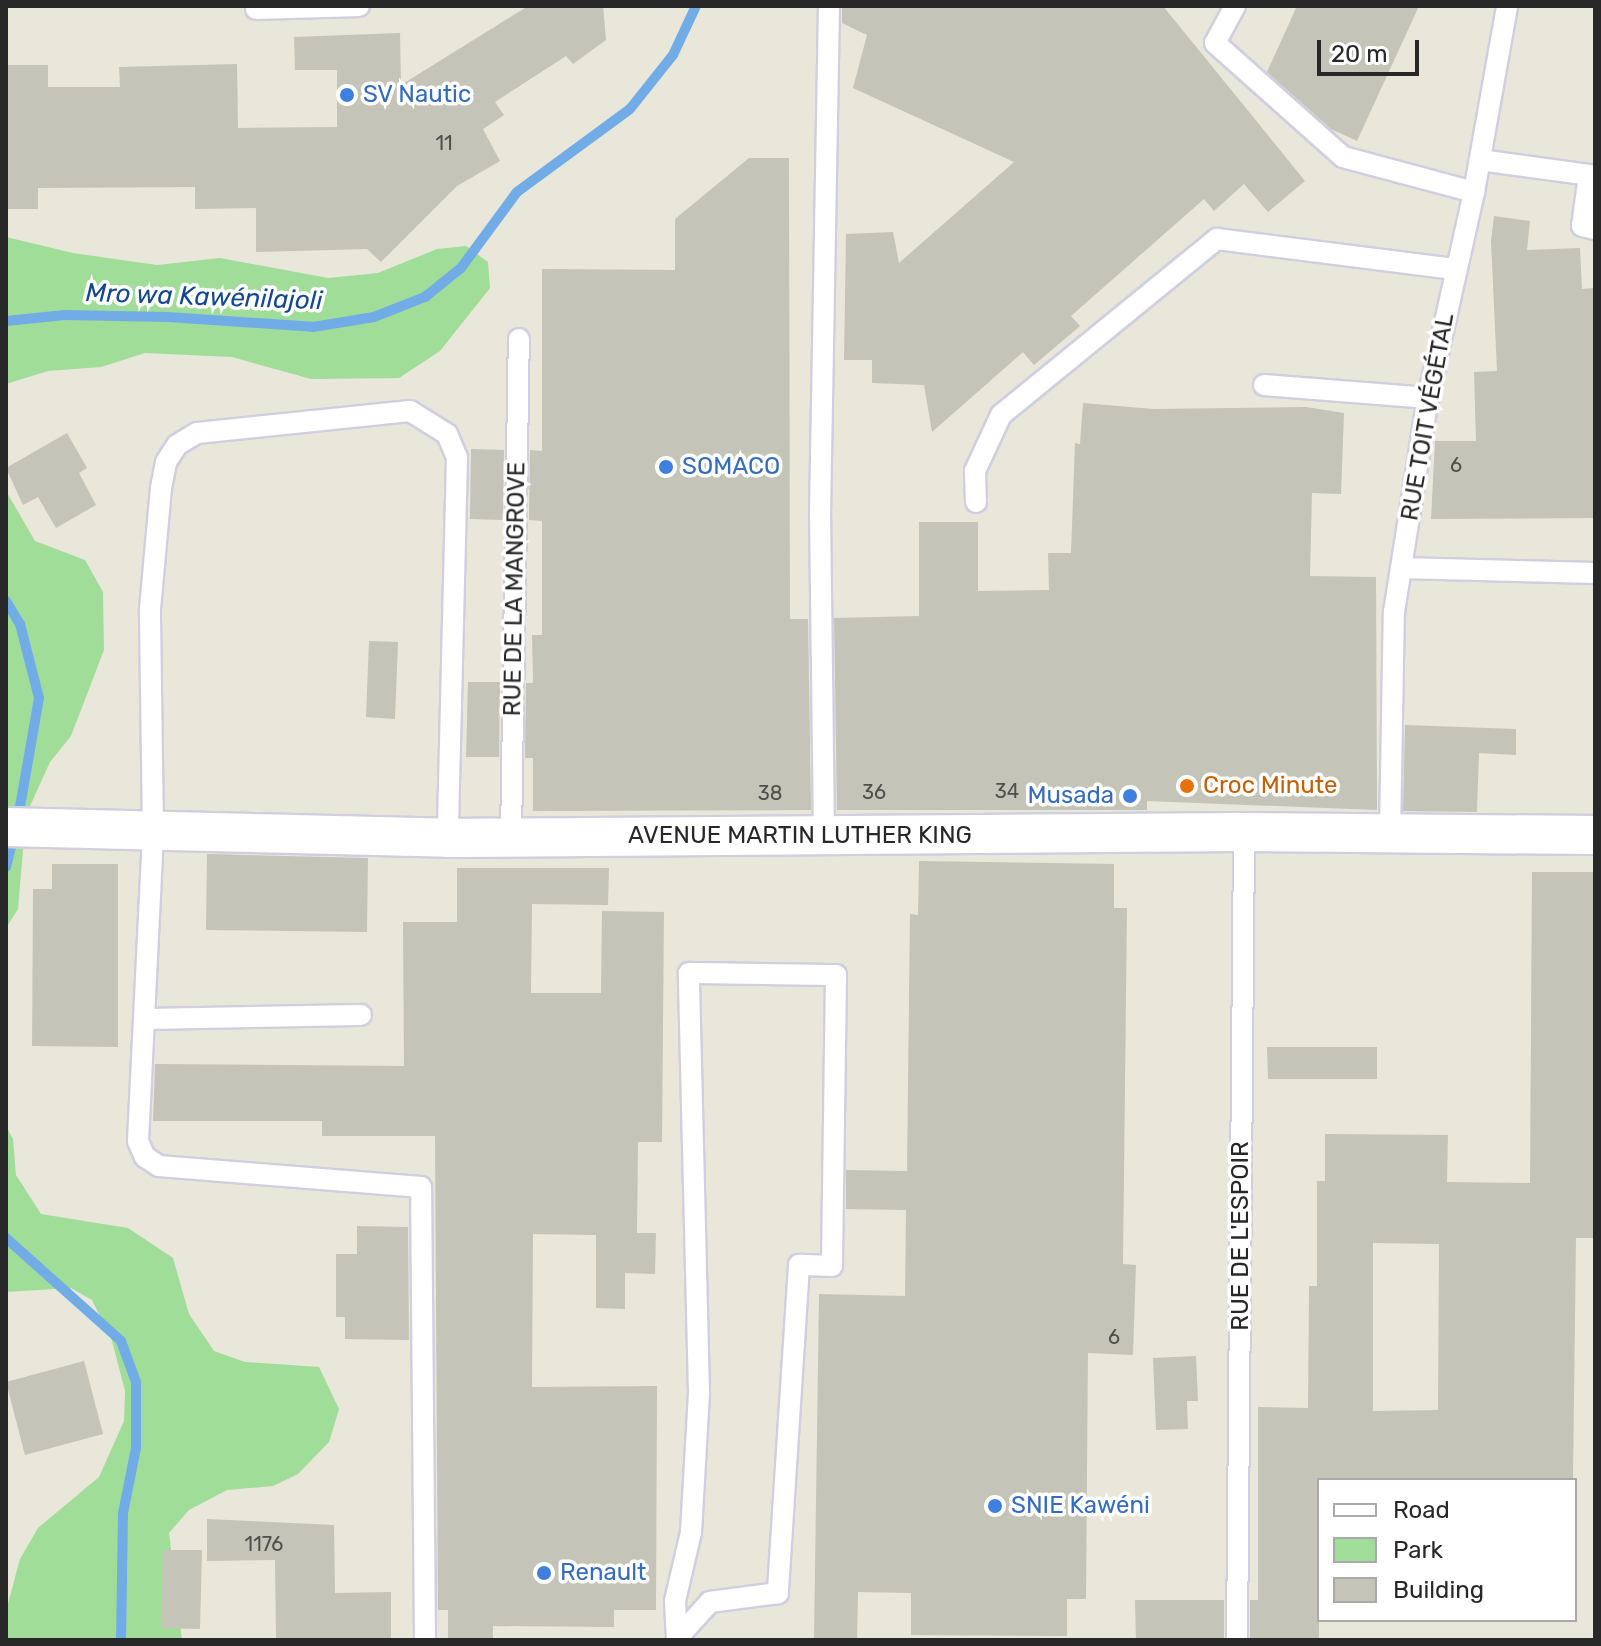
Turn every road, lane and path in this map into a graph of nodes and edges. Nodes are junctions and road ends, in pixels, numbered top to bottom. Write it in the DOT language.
graph roads {
  1 [pos="359,6"];
  2 [pos="829,6"];
  3 [pos="1235,6"];
  4 [pos="1507,6"];
  5 [pos="256,9"];
  6 [pos="1480,160"];
  7 [pos="1474,192"];
  8 [pos="1595,229"];
  9 [pos="1456,269"];
  10 [pos="519,339"];
  11 [pos="1264,385"];
  12 [pos="1428,398"];
  13 [pos="976,502"];
  14 [pos="1401,568"];
  15 [pos="1595,573"];
  16 [pos="6,827"];
  17 [pos="153,832"];
  18 [pos="1244,832"];
  19 [pos="1390,833"];
  20 [pos="1595,835"];
  21 [pos="824,836"];
  22 [pos="448,838"];
  23 [pos="511,838"];
  24 [pos="361,1015"];
  25 [pos="144,1019"];
  26 [pos="678,1638"];
  27 [pos="425,1640"];
  28 [pos="1237,1640"];
  1 -- 5 [label="lane"];
  2 -- 21 [label="lane"];
  3 -- 7 [label="lane"];
  4 -- 6 [label="lane, RUE TOIT VÉGÉTAL"];
  6 -- 7 [label="lane, RUE TOIT VÉGÉTAL"];
  6 -- 8 [label="lane"];
  7 -- 9 [label="lane, RUE TOIT VÉGÉTAL"];
  9 -- 12 [label="lane, RUE TOIT VÉGÉTAL"];
  9 -- 13 [label="lane"];
  10 -- 23 [label="lane, RUE DE LA MANGROVE"];
  11 -- 12 [label="lane"];
  12 -- 14 [label="lane, RUE TOIT VÉGÉTAL"];
  14 -- 15 [label="lane"];
  14 -- 19 [label="lane, RUE TOIT VÉGÉTAL"];
  16 -- 17 [label="street, AVENUE MARTIN LUTHER KING"];
  17 -- 22 [label="street, AVENUE MARTIN LUTHER KING"];
  17 -- 22 [label="lane"];
  17 -- 25 [label="lane"];
  18 -- 19 [label="street, AVENUE MARTIN LUTHER KING"];
  18 -- 21 [label="street, AVENUE MARTIN LUTHER KING"];
  18 -- 28 [label="lane, RUE DE L'ESPOIR"];
  19 -- 20 [label="street, AVENUE MARTIN LUTHER KING"];
  21 -- 23 [label="street, AVENUE MARTIN LUTHER KING"];
  22 -- 23 [label="street, AVENUE MARTIN LUTHER KING"];
  24 -- 25 [label="lane"];
  25 -- 27 [label="lane"];
  26 -- 26 [label="lane"];
}
